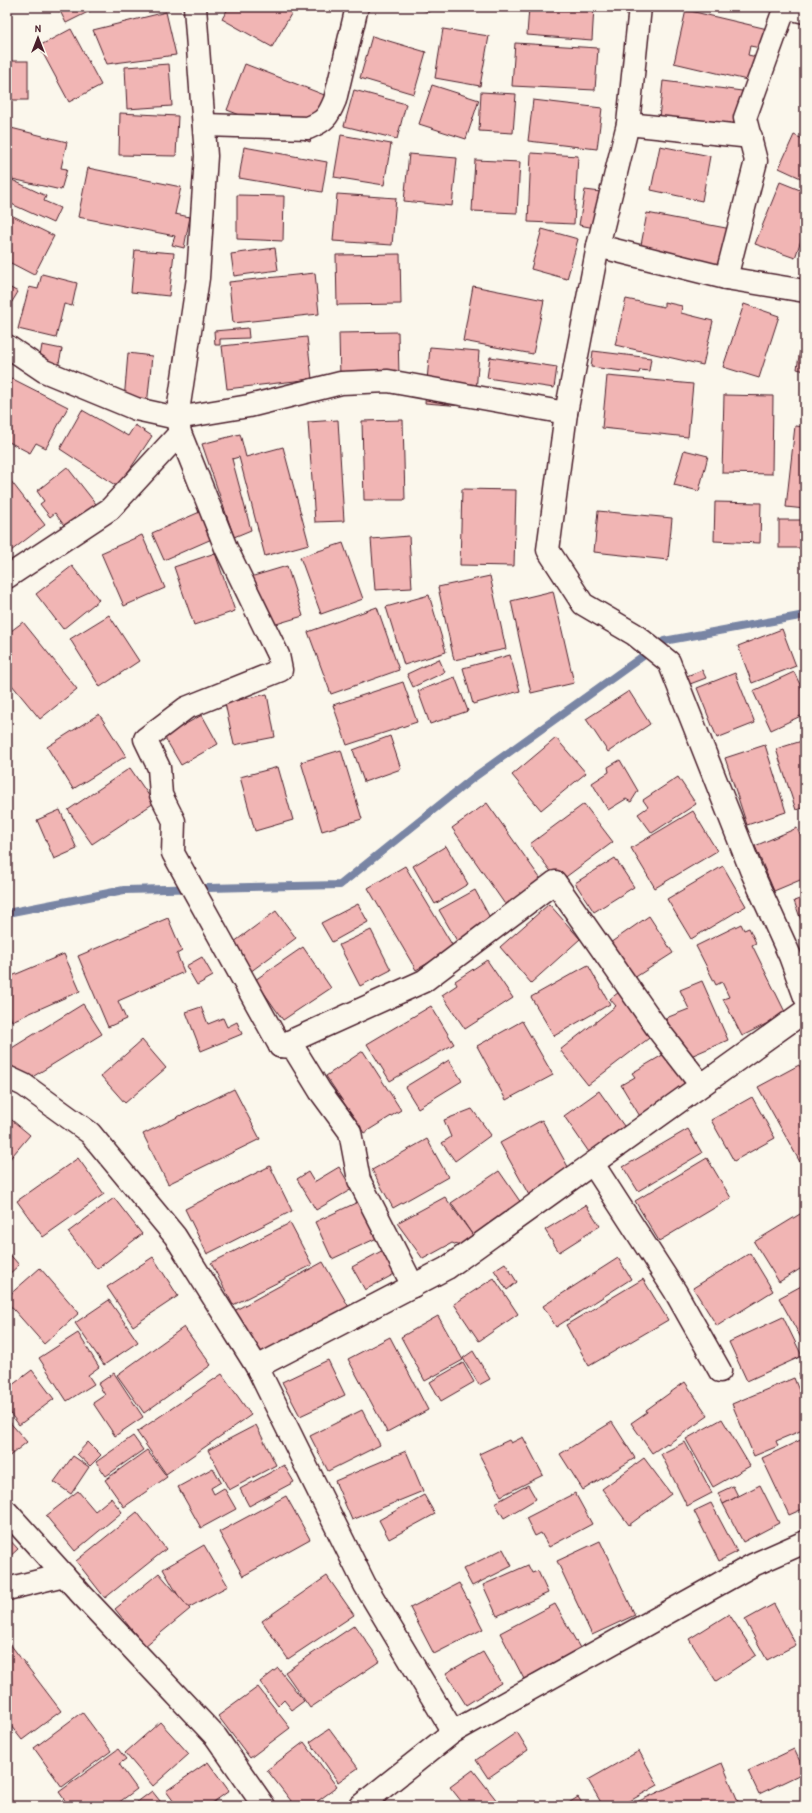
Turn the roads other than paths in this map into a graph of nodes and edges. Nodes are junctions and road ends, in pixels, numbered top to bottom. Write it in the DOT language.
graph roads {
  1 [pos="195,7"];
  2 [pos="357,7"];
  3 [pos="640,7"];
  4 [pos="785,7"];
  5 [pos="805,12"];
  6 [pos="628,124"];
  7 [pos="204,125"];
  8 [pos="750,137"];
  9 [pos="598,246"];
  10 [pos="726,278"];
  11 [pos="805,290"];
  12 [pos="7,346"];
  13 [pos="566,413"];
  14 [pos="179,426"];
  15 [pos="7,577"];
  16 [pos="797,954"];
  17 [pos="805,997"];
  18 [pos="805,1011"];
  19 [pos="280,1046"];
  20 [pos="7,1077"];
  21 [pos="701,1085"];
  22 [pos="593,1164"];
  23 [pos="413,1286"];
  24 [pos="257,1367"];
  25 [pos="720,1370"];
  26 [pos="7,1512"];
  27 [pos="805,1542"];
  28 [pos="64,1575"];
  29 [pos="7,1590"];
  30 [pos="453,1732"];
  31 [pos="264,1806"];
  32 [pos="360,1806"];
  1 -- 7 [label="street"];
  2 -- 7 [label="street"];
  3 -- 6 [label="street"];
  4 -- 5 [label="street"];
  4 -- 8 [label="street"];
  6 -- 8 [label="street"];
  6 -- 9 [label="street"];
  7 -- 14 [label="street"];
  8 -- 10 [label="street"];
  9 -- 10 [label="street"];
  9 -- 13 [label="street"];
  10 -- 11 [label="street"];
  12 -- 14 [label="street"];
  13 -- 14 [label="street"];
  13 -- 16 [label="street"];
  14 -- 15 [label="street"];
  14 -- 19 [label="street"];
  16 -- 17 [label="street"];
  18 -- 21 [label="street"];
  19 -- 21 [label="street"];
  19 -- 23 [label="street"];
  20 -- 24 [label="street"];
  21 -- 22 [label="street"];
  22 -- 23 [label="street"];
  22 -- 25 [label="street"];
  23 -- 24 [label="street"];
  24 -- 30 [label="street"];
  26 -- 28 [label="street"];
  27 -- 30 [label="street"];
  28 -- 29 [label="street"];
  28 -- 31 [label="street"];
  30 -- 32 [label="street"];
}
